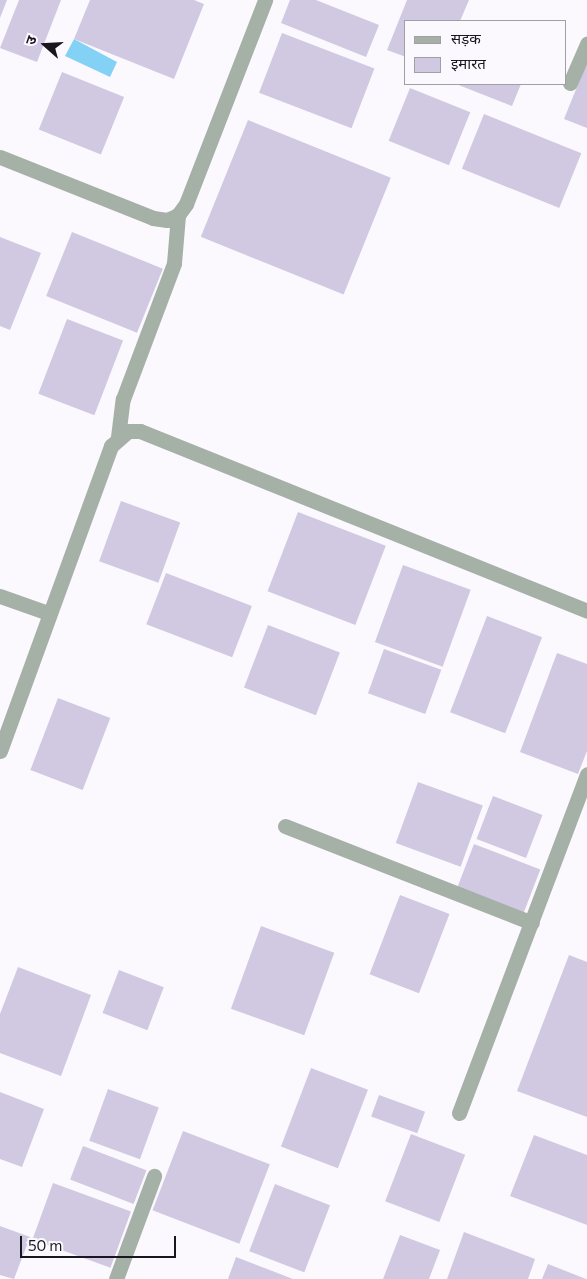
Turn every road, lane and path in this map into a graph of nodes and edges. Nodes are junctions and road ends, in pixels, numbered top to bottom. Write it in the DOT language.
graph roads {
  1 [pos="265,0"];
  2 [pos="587,44"];
  3 [pos="570,83"];
  4 [pos="0,157"];
  5 [pos="178,215"];
  6 [pos="118,437"];
  7 [pos="0,596"];
  8 [pos="587,611"];
  9 [pos="48,613"];
  10 [pos="0,751"];
  11 [pos="587,774"];
  12 [pos="285,826"];
  13 [pos="532,922"];
  14 [pos="459,1113"];
  15 [pos="154,1176"];
  16 [pos="116,1279"];
  1 -- 5 [label="street"];
  2 -- 3 [label="street"];
  4 -- 5 [label="street"];
  5 -- 6 [label="street"];
  6 -- 8 [label="street"];
  6 -- 9 [label="street"];
  7 -- 9 [label="street"];
  9 -- 10 [label="street"];
  11 -- 13 [label="street"];
  12 -- 13 [label="street"];
  13 -- 14 [label="street"];
  15 -- 16 [label="street"];
}
